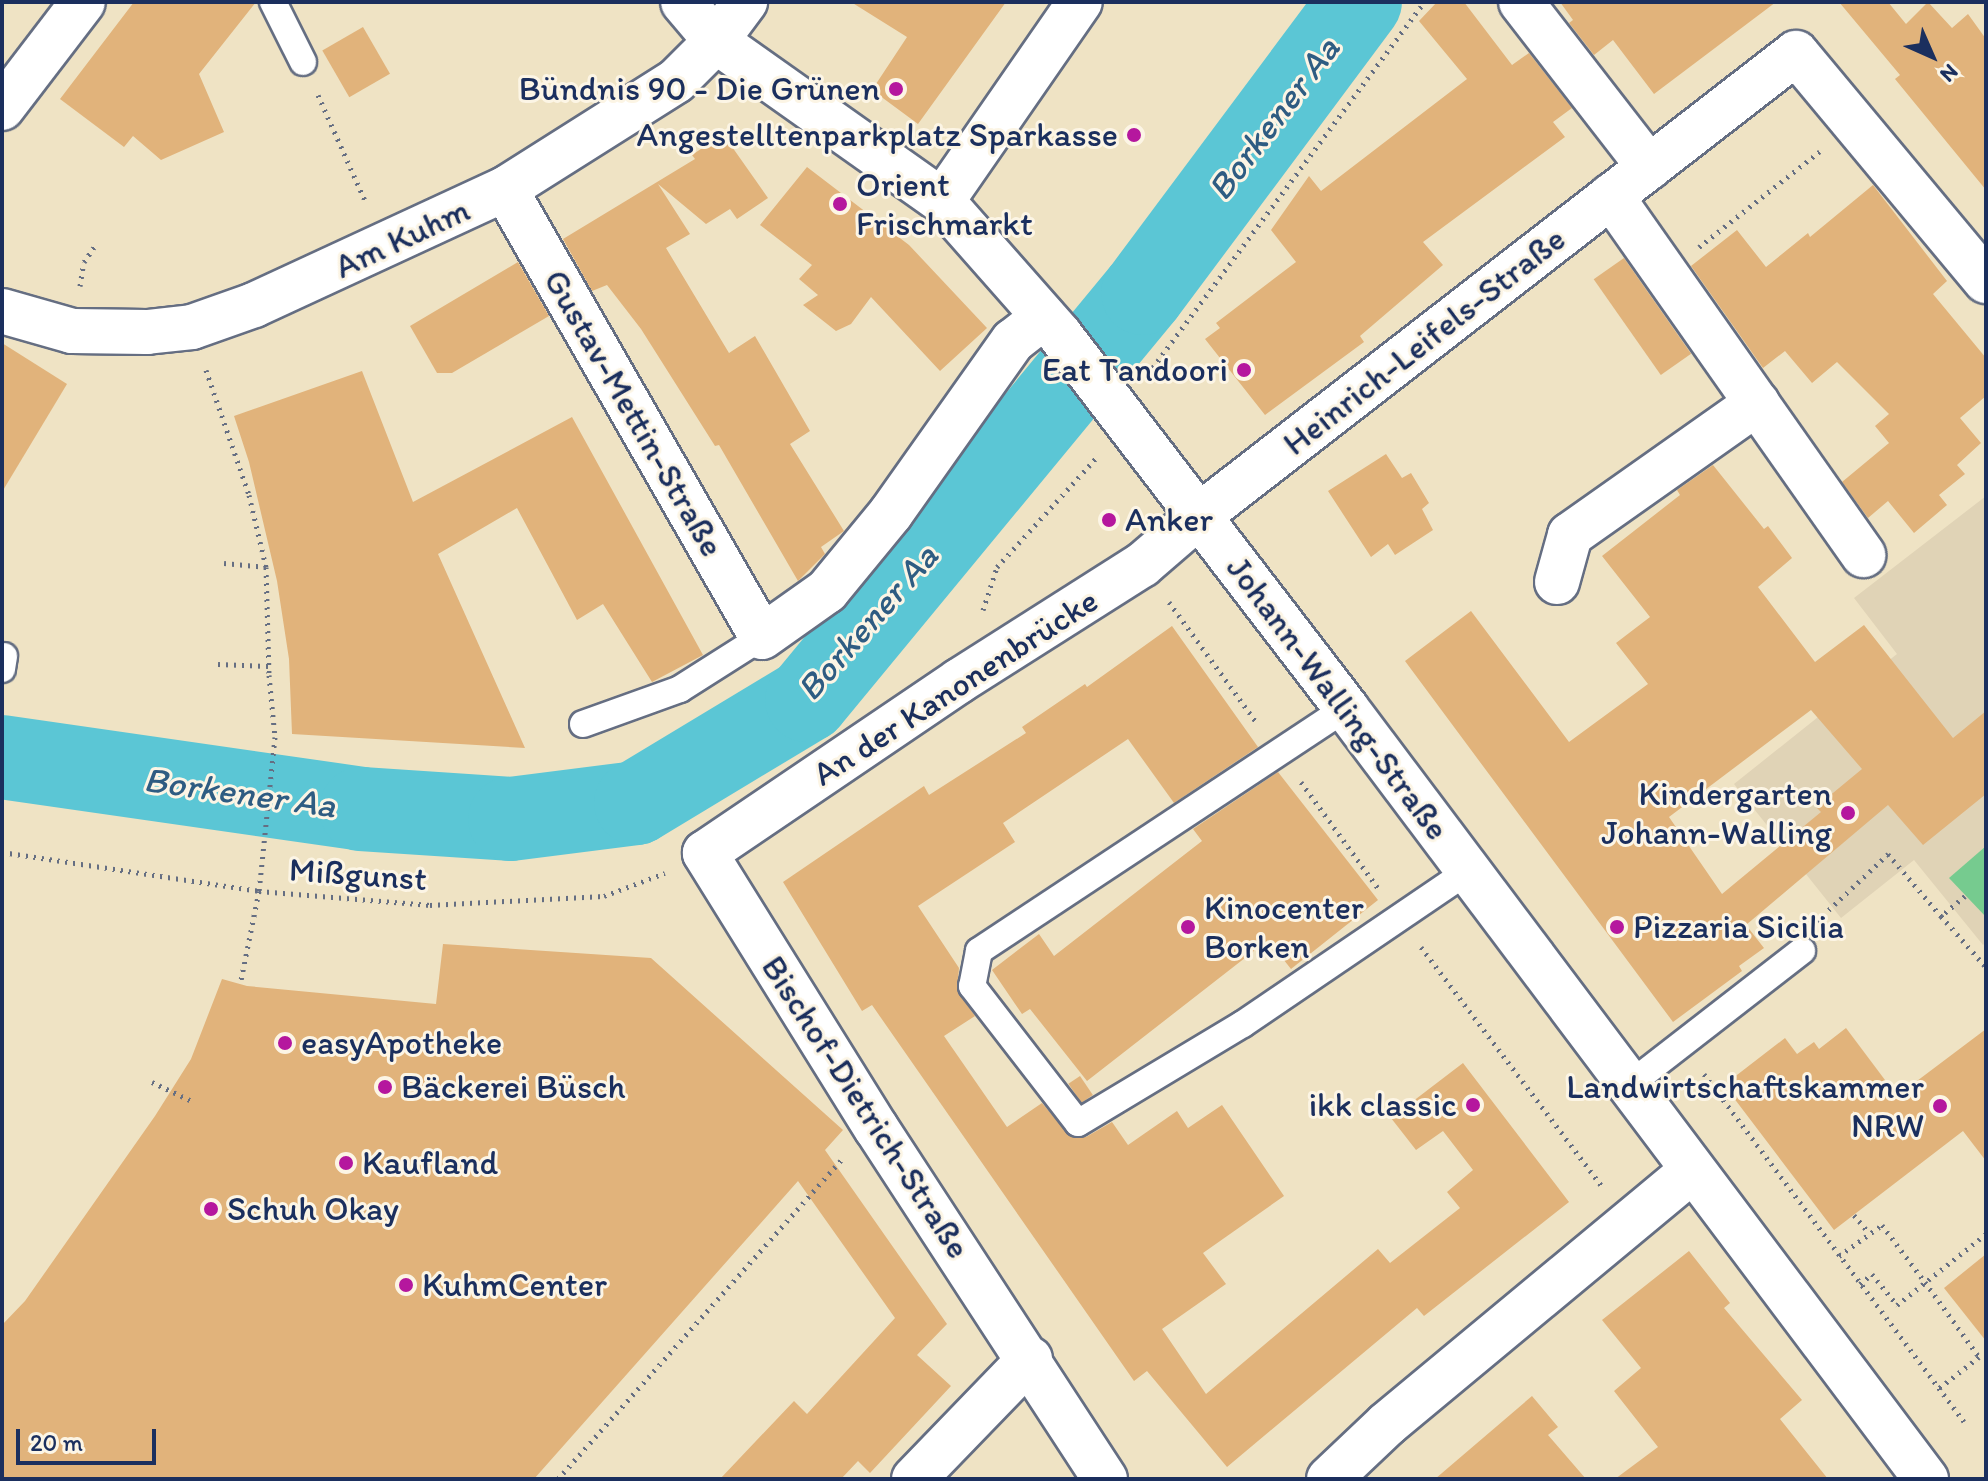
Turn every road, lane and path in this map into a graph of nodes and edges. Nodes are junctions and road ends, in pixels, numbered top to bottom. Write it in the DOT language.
graph roads {
  1 [pos="83,2"];
  2 [pos="273,2"];
  3 [pos="683,2"];
  4 [pos="745,2"];
  5 [pos="1080,2"];
  6 [pos="1424,2"];
  7 [pos="1521,2"];
  8 [pos="716,41"];
  9 [pos="303,62"];
  10 [pos="2,108"];
  11 [pos="1855,123"];
  12 [pos="1649,167"];
  13 [pos="505,189"];
  14 [pos="1611,196"];
  15 [pos="942,201"];
  16 [pos="384,246"];
  17 [pos="1666,273"];
  18 [pos="1986,281"];
  19 [pos="2,311"];
  20 [pos="1052,326"];
  21 [pos="192,327"];
  22 [pos="1757,403"];
  23 [pos="1116,407"];
  24 [pos="1200,515"];
  25 [pos="1863,555"];
  26 [pos="224,563"];
  27 [pos="266,567"];
  28 [pos="1557,582"];
  29 [pos="762,637"];
  30 [pos="218,664"];
  31 [pos="269,666"];
  32 [pos="959,681"];
  33 [pos="1346,708"];
  34 [pos="583,724"];
  35 [pos="2,852"];
  36 [pos="705,853"];
  37 [pos="1468,871"];
  38 [pos="259,891"];
  39 [pos="1965,896"];
  40 [pos="1941,916"];
  41 [pos="1802,951"];
  42 [pos="1986,967"];
  43 [pos="241,980"];
  44 [pos="1682,1044"];
  45 [pos="152,1082"];
  46 [pos="1629,1085"];
  47 [pos="194,1102"];
  48 [pos="876,1128"];
  49 [pos="1692,1171"];
  50 [pos="1854,1215"];
  51 [pos="1869,1233"];
  52 [pos="1986,1234"];
  53 [pos="1839,1256"];
  54 [pos="1925,1282"];
  55 [pos="1860,1284"];
  56 [pos="1030,1359"];
  57 [pos="1938,1389"];
  58 [pos="1964,1421"];
  59 [pos="558,1479"];
  60 [pos="914,1479"];
  61 [pos="1105,1479"];
  62 [pos="1329,1479"];
  63 [pos="1926,1479"];
  1 -- 10 [label="street"];
  2 -- 9 [label="lane"];
  3 -- 8 [label="street, Johann-Walling-Straße"];
  4 -- 8 [label="street, Am Kuhm"];
  5 -- 15 [label="street"];
  6 -- 23 [label="path"];
  7 -- 12 [label="street"];
  8 -- 13 [label="street, Am Kuhm"];
  8 -- 15 [label="street, Johann-Walling-Straße"];
  9 -- 16 [label="path"];
  11 -- 12 [label="street, Heinrich-Leifels-Straße"];
  11 -- 17 [label="path"];
  11 -- 18 [label="street, Heinrich-Leifels-Straße"];
  12 -- 14 [label="street, Heinrich-Leifels-Straße"];
  13 -- 16 [label="street, Am Kuhm"];
  13 -- 29 [label="street, Gustav-Mettin-Straße"];
  14 -- 17 [label="street"];
  14 -- 24 [label="street, Heinrich-Leifels-Straße"];
  15 -- 20 [label="street, Johann-Walling-Straße"];
  16 -- 21 [label="street, Am Kuhm"];
  17 -- 22 [label="street"];
  19 -- 21 [label="street, Am Kuhm"];
  20 -- 23 [label="street, Johann-Walling-Straße"];
  20 -- 29 [label="street"];
  21 -- 27 [label="path"];
  22 -- 25 [label="street"];
  22 -- 28 [label="street"];
  23 -- 24 [label="street, Johann-Walling-Straße"];
  23 -- 32 [label="path"];
  24 -- 32 [label="street, An der Kanonenbrücke"];
  24 -- 33 [label="street, Johann-Walling-Straße"];
  26 -- 27 [label="path"];
  27 -- 31 [label="path"];
  29 -- 34 [label="lane"];
  30 -- 31 [label="path"];
  31 -- 38 [label="path"];
  32 -- 36 [label="street, An der Kanonenbrücke"];
  33 -- 37 [label="street, Johann-Walling-Straße"];
  33 -- 37 [label="lane"];
  35 -- 38 [label="path, Mißgunst"];
  36 -- 38 [label="path, Mißgunst"];
  36 -- 48 [label="street, Bischof-Dietrich-Straße"];
  37 -- 46 [label="street, Johann-Walling-Straße"];
  38 -- 43 [label="path"];
  39 -- 40 [label="path"];
  40 -- 41 [label="path"];
  40 -- 42 [label="path"];
  41 -- 44 [label="lane"];
  44 -- 46 [label="lane"];
  44 -- 53 [label="path"];
  45 -- 47 [label="path"];
  46 -- 49 [label="street, Johann-Walling-Straße"];
  48 -- 56 [label="street, Bischof-Dietrich-Straße"];
  48 -- 59 [label="path"];
  49 -- 62 [label="street"];
  49 -- 63 [label="street, Johann-Walling-Straße"];
  50 -- 51 [label="path"];
  51 -- 53 [label="path"];
  51 -- 54 [label="path"];
  52 -- 54 [label="path"];
  53 -- 55 [label="path"];
  54 -- 55 [label="path"];
  54 -- 57 [label="path"];
  55 -- 57 [label="path"];
  56 -- 60 [label="street"];
  56 -- 61 [label="street, Bischof-Dietrich-Straße"];
  57 -- 58 [label="path"];
}
